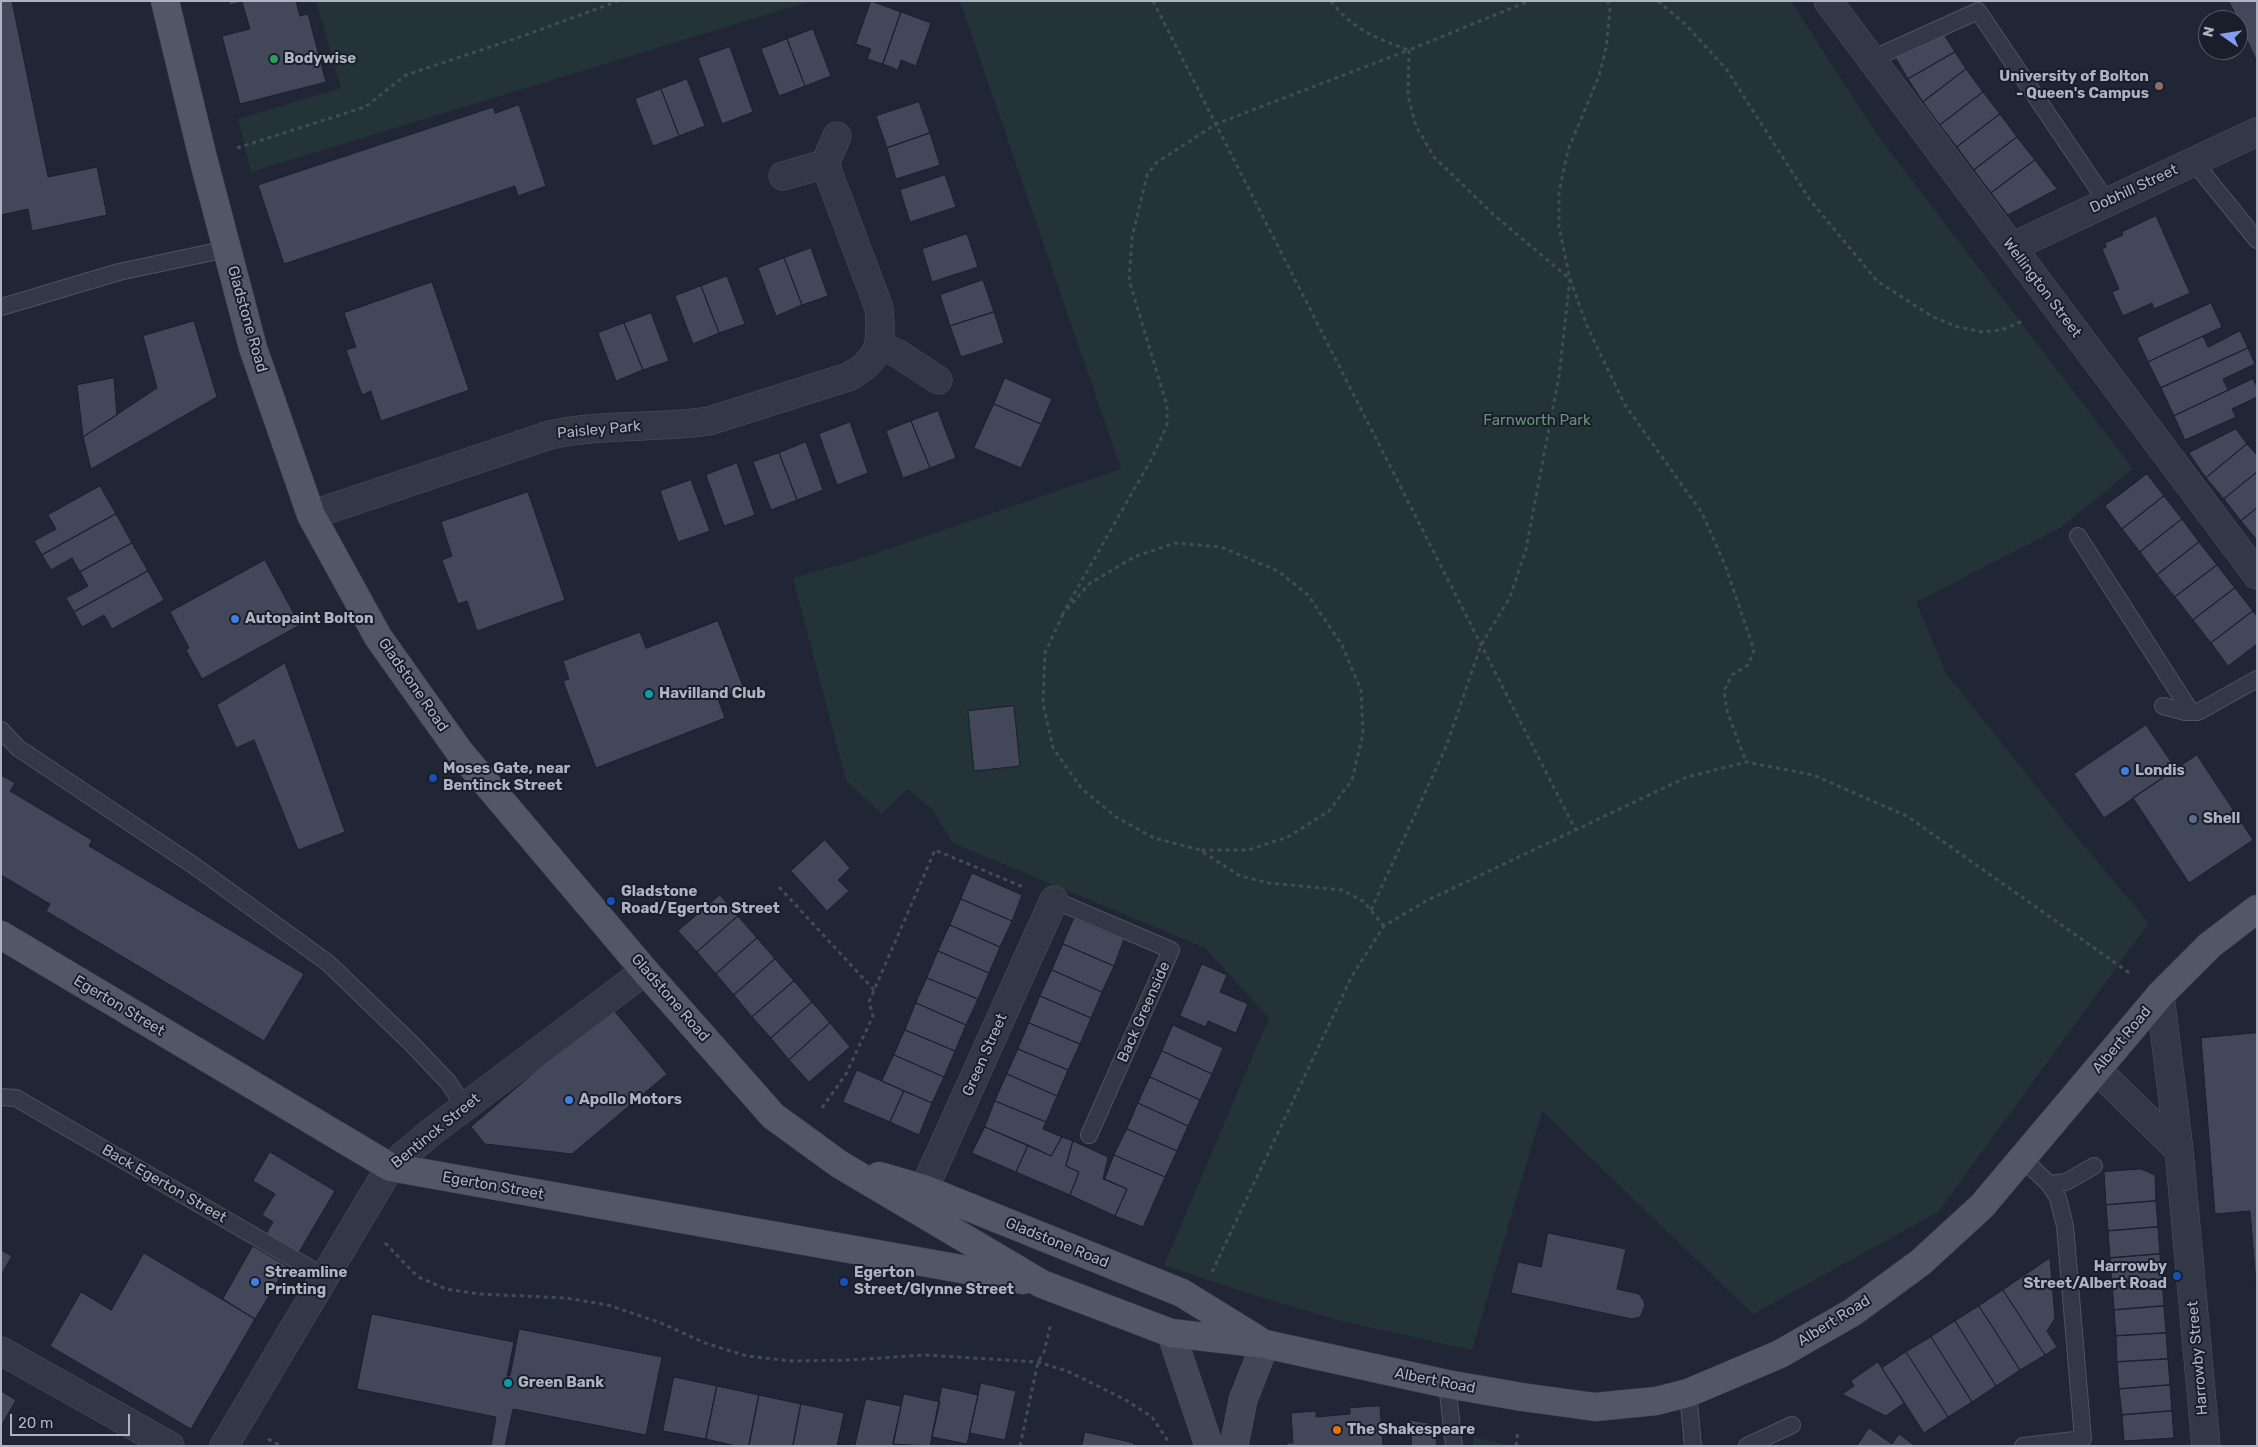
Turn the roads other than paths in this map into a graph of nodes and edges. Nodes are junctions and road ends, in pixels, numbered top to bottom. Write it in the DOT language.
graph roads {
  1 [pos="165,1"];
  2 [pos="1828,1"];
  3 [pos="1872,59"];
  4 [pos="2257,132"];
  5 [pos="837,136"];
  6 [pos="2193,161"];
  7 [pos="825,164"];
  8 [pos="783,176"];
  9 [pos="2107,202"];
  10 [pos="2257,240"];
  11 [pos="2012,247"];
  12 [pos="227,249"];
  13 [pos="1,307"];
  14 [pos="878,346"];
  15 [pos="938,380"];
  16 [pos="310,515"];
  17 [pos="2078,536"];
  18 [pos="2257,574"];
  19 [pos="2257,679"];
  20 [pos="2163,706"];
  21 [pos="2191,712"];
  22 [pos="1,730"];
  23 [pos="1054,900"];
  24 [pos="2257,909"];
  25 [pos="1,935"];
  26 [pos="645,971"];
  27 [pos="2160,995"];
  28 [pos="2096,1070"];
  29 [pos="1,1097"];
  30 [pos="464,1106"];
  31 [pos="1089,1135"];
  32 [pos="2179,1150"];
  33 [pos="2022,1158"];
  34 [pos="2094,1166"];
  35 [pos="390,1167"];
  36 [pos="2049,1184"];
  37 [pos="920,1199"];
  38 [pos="324,1277"];
  39 [pos="1050,1287"];
  40 [pos="1171,1333"];
  41 [pos="1265,1344"];
  42 [pos="1,1351"];
  43 [pos="1447,1384"];
  44 [pos="1688,1393"];
  45 [pos="1792,1425"];
  46 [pos="170,1446"];
  47 [pos="224,1446"];
  48 [pos="1209,1446"];
  49 [pos="1234,1446"];
  50 [pos="1454,1446"];
  51 [pos="1693,1446"];
  52 [pos="1747,1446"];
  53 [pos="2023,1446"];
  54 [pos="2206,1446"];
  1 -- 12 [label="main road, Gladstone Road"];
  2 -- 3 [label="street, Wellington Street"];
  3 -- 9 [label="lane"];
  3 -- 11 [label="street, Wellington Street"];
  4 -- 6 [label="street, Dobhill Street"];
  5 -- 7 [label="street"];
  6 -- 9 [label="street, Dobhill Street"];
  6 -- 10 [label="lane"];
  7 -- 8 [label="street"];
  7 -- 14 [label="street, Paisley Park"];
  9 -- 11 [label="street, Dobhill Street"];
  11 -- 18 [label="street, Wellington Street"];
  12 -- 13 [label="lane"];
  12 -- 16 [label="main road, Gladstone Road"];
  14 -- 15 [label="street"];
  14 -- 16 [label="street, Paisley Park"];
  16 -- 26 [label="main road, Gladstone Road"];
  17 -- 21 [label="lane"];
  19 -- 21 [label="lane"];
  20 -- 21 [label="lane"];
  22 -- 30 [label="lane"];
  23 -- 31 [label="lane, Back Greenside"];
  23 -- 37 [label="street, Green Street"];
  24 -- 27 [label="main road, Albert Road"];
  25 -- 35 [label="main road, Egerton Street"];
  26 -- 30 [label="street, Bentinck Street"];
  26 -- 37 [label="main road, Gladstone Road"];
  27 -- 28 [label="main road, Albert Road"];
  27 -- 32 [label="street, Harrowby Street"];
  28 -- 32 [label="street"];
  28 -- 33 [label="main road, Albert Road"];
  29 -- 38 [label="lane, Back Egerton Street"];
  30 -- 35 [label="street, Bentinck Street"];
  32 -- 54 [label="street, Harrowby Street"];
  33 -- 36 [label="lane"];
  33 -- 44 [label="main road, Albert Road"];
  34 -- 36 [label="lane"];
  35 -- 38 [label="street, Bentinck Street"];
  35 -- 39 [label="main road, Egerton Street"];
  36 -- 53 [label="lane"];
  37 -- 39 [label="main road, Gladstone Road"];
  37 -- 41 [label="main road, Gladstone Road"];
  38 -- 47 [label="street, Bentinck Street"];
  39 -- 40 [label="main road"];
  40 -- 41 [label="main road"];
  40 -- 48 [label="main road"];
  41 -- 43 [label="main road, Albert Road"];
  41 -- 49 [label="main road"];
  42 -- 46 [label="street"];
  43 -- 44 [label="main road, Albert Road"];
  43 -- 50 [label="lane"];
  44 -- 51 [label="lane"];
  45 -- 52 [label="lane"];
}
